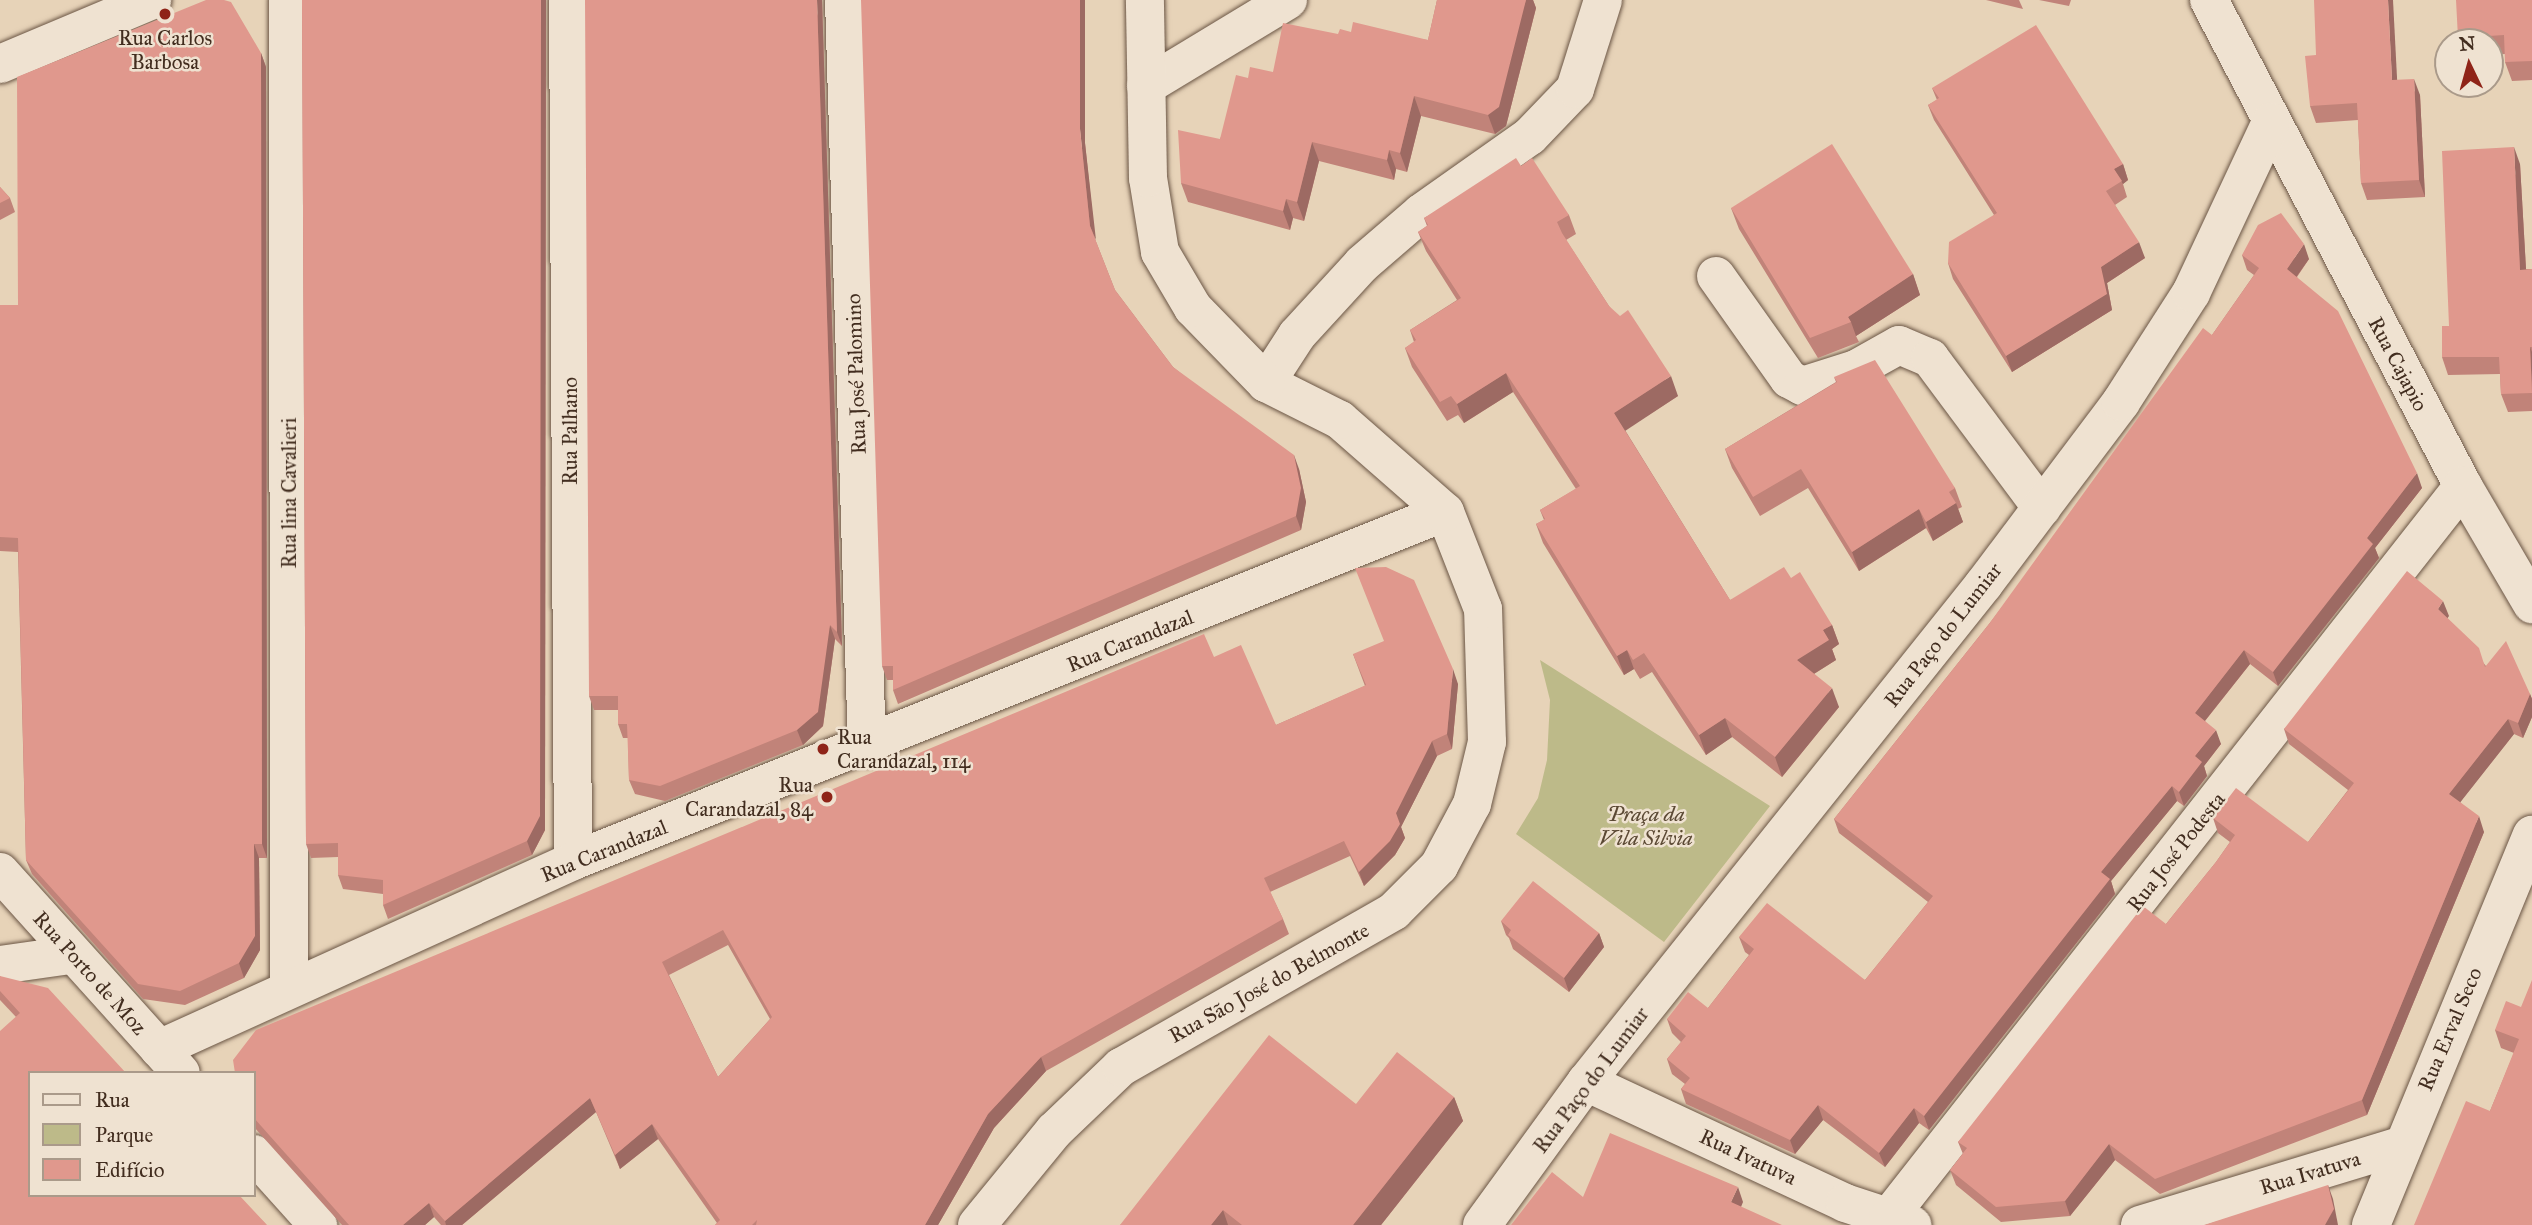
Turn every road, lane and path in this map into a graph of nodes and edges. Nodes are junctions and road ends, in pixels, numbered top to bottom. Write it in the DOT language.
graph roads {
  1 [pos="152,0"];
  2 [pos="288,0"];
  3 [pos="568,0"];
  4 [pos="844,0"];
  5 [pos="1144,0"];
  6 [pos="1288,0"];
  7 [pos="1603,0"];
  8 [pos="2209,0"];
  9 [pos="0,64"];
  10 [pos="1146,86"];
  11 [pos="2271,122"];
  12 [pos="1716,276"];
  13 [pos="1266,383"];
  14 [pos="2463,486"];
  15 [pos="2042,508"];
  16 [pos="1445,512"];
  17 [pos="2532,604"];
  18 [pos="867,748"];
  19 [pos="2532,835"];
  20 [pos="572,862"];
  21 [pos="0,872"];
  22 [pos="70,955"];
  23 [pos="0,965"];
  24 [pos="289,986"];
  25 [pos="170,1061"];
  26 [pos="1586,1082"];
  27 [pos="2400,1146"];
  28 [pos="256,1156"];
  29 [pos="1841,1214"];
  30 [pos="1900,1222"];
  31 [pos="318,1225"];
  32 [pos="977,1225"];
  33 [pos="1482,1225"];
  34 [pos="2140,1225"];
  35 [pos="2371,1225"];
  1 -- 9 [label="street"];
  2 -- 24 [label="street, Rua lina Cavalieri"];
  3 -- 20 [label="street, Rua Palhano"];
  4 -- 18 [label="street, Rua José Palomino"];
  5 -- 10 [label="street, Rua São José do Belmonte"];
  6 -- 10 [label="street"];
  7 -- 13 [label="street"];
  8 -- 11 [label="street"];
  10 -- 13 [label="street, Rua São José do Belmonte"];
  11 -- 14 [label="street, Rua Cajapio"];
  11 -- 15 [label="street, Rua Paço do Lumiar"];
  12 -- 15 [label="street"];
  13 -- 16 [label="street, Rua São José do Belmonte"];
  14 -- 17 [label="street, Rua Cajapio"];
  14 -- 30 [label="street, Rua José Podesta"];
  15 -- 26 [label="street, Rua Paço do Lumiar"];
  16 -- 18 [label="street, Rua Carandazal"];
  16 -- 32 [label="street, Rua São José do Belmonte"];
  18 -- 20 [label="street, Rua Carandazal"];
  19 -- 27 [label="street, Rua Erval Seco"];
  20 -- 24 [label="street, Rua Carandazal"];
  21 -- 22 [label="street, Rua Porto de Moz"];
  22 -- 23 [label="street"];
  22 -- 25 [label="street, Rua Porto de Moz"];
  24 -- 25 [label="street, Rua Carandazal"];
  26 -- 29 [label="street, Rua Ivatuva"];
  26 -- 33 [label="street, Rua Paço do Lumiar"];
  27 -- 34 [label="street, Rua Ivatuva"];
  27 -- 35 [label="street, Rua Erval Seco"];
  28 -- 31 [label="street"];
  29 -- 30 [label="street, Rua Ivatuva"];
}
